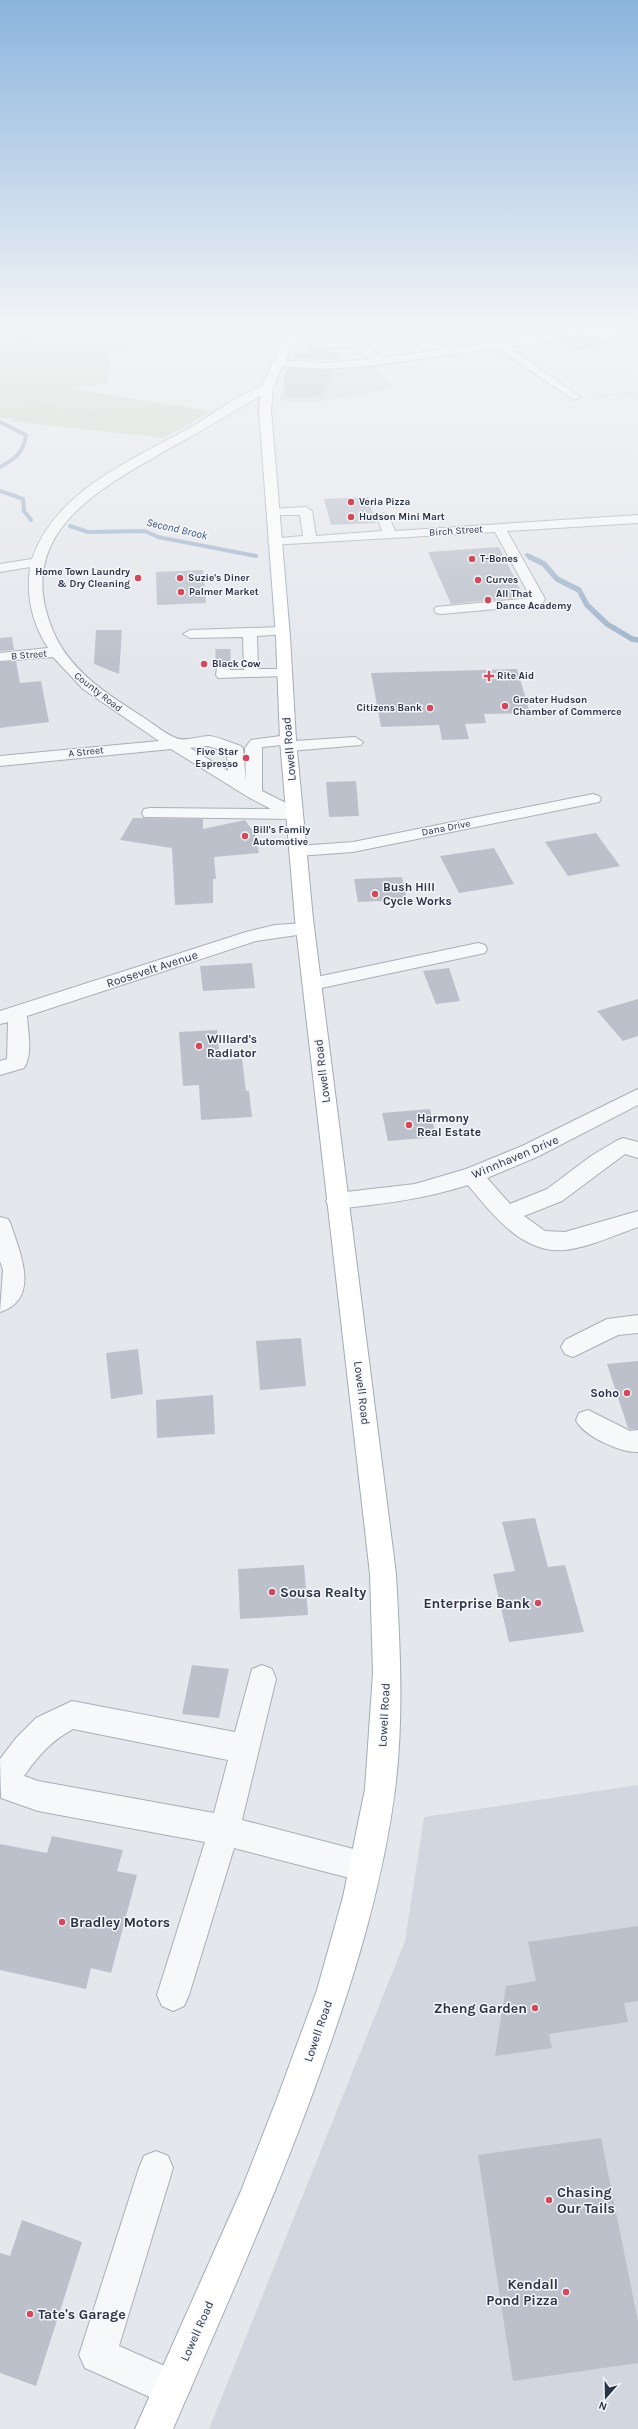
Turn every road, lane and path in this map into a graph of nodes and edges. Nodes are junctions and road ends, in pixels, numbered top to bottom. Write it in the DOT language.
graph roads {
  1 [pos="179,438"];
  2 [pos="267,438"];
  3 [pos="273,512"];
  4 [pos="383,517"];
  5 [pos="638,519"];
  6 [pos="499,528"];
  7 [pos="390,535"];
  8 [pos="310,540"];
  9 [pos="275,542"];
  10 [pos="36,562"];
  11 [pos="0,568"];
  12 [pos="441,610"];
  13 [pos="282,631"];
  14 [pos="250,632"];
  15 [pos="228,633"];
  16 [pos="190,634"];
  17 [pos="228,649"];
  18 [pos="57,652"];
  19 [pos="0,657"];
  20 [pos="230,667"];
  21 [pos="284,672"];
  22 [pos="251,673"];
  23 [pos="288,739"];
  24 [pos="355,742"];
  25 [pos="172,743"];
  26 [pos="235,748"];
  27 [pos="0,761"];
  28 [pos="236,783"];
  29 [pos="254,794"];
  30 [pos="593,798"];
  31 [pos="150,813"];
  32 [pos="294,814"];
  33 [pos="298,851"];
  34 [pos="305,929"];
  35 [pos="478,949"];
  36 [pos="312,984"];
  37 [pos="8,1015"];
  38 [pos="0,1068"];
  39 [pos="638,1096"];
  40 [pos="638,1150"];
  41 [pos="473,1176"];
  42 [pos="337,1200"];
  43 [pos="506,1214"];
  44 [pos="638,1219"];
  45 [pos="0,1224"];
  46 [pos="0,1303"];
  47 [pos="638,1324"];
  48 [pos="573,1347"];
  49 [pos="588,1420"];
  50 [pos="638,1441"];
  51 [pos="262,1679"];
  52 [pos="246,1749"];
  53 [pos="224,1830"];
  54 [pos="365,1867"];
  55 [pos="173,1995"];
  56 [pos="156,2168"];
  57 [pos="172,2388"];
  58 [pos="154,2429"];
  1 -- 10 [label="street, County Road"];
  2 -- 3 [label="main road, Lowell Road"];
  3 -- 8 [label="street"];
  3 -- 9 [label="main road, Lowell Road"];
  4 -- 7 [label="street"];
  5 -- 6 [label="street, Birch Street"];
  6 -- 7 [label="street, Birch Street"];
  6 -- 12 [label="street"];
  7 -- 8 [label="street, Birch Street"];
  8 -- 9 [label="street, Birch Street"];
  9 -- 13 [label="main road, Lowell Road"];
  10 -- 11 [label="street"];
  10 -- 18 [label="street, County Road"];
  13 -- 14 [label="street"];
  13 -- 21 [label="main road, Lowell Road"];
  14 -- 15 [label="street"];
  14 -- 22 [label="street"];
  15 -- 16 [label="street"];
  15 -- 17 [label="street"];
  18 -- 19 [label="street, B Street"];
  18 -- 25 [label="street, County Road"];
  20 -- 22 [label="street"];
  21 -- 22 [label="street"];
  21 -- 23 [label="main road, Lowell Road"];
  23 -- 24 [label="street"];
  23 -- 26 [label="street"];
  23 -- 29 [label="street"];
  23 -- 32 [label="main road, Lowell Road"];
  25 -- 26 [label="street, A Street"];
  25 -- 27 [label="street, A Street"];
  25 -- 28 [label="street, County Road"];
  26 -- 28 [label="street"];
  28 -- 29 [label="street, County Road"];
  29 -- 32 [label="street, County Road"];
  30 -- 33 [label="street, Dana Drive"];
  31 -- 32 [label="street"];
  32 -- 33 [label="main road, Lowell Road"];
  33 -- 34 [label="main road, Lowell Road"];
  34 -- 36 [label="main road, Lowell Road"];
  34 -- 37 [label="street, Roosevelt Avenue"];
  35 -- 36 [label="street"];
  36 -- 42 [label="main road, Lowell Road"];
  37 -- 38 [label="street"];
  39 -- 41 [label="street, Winnhaven Drive"];
  40 -- 43 [label="street"];
  41 -- 42 [label="street, Winnhaven Drive"];
  41 -- 43 [label="street"];
  42 -- 54 [label="main road, Lowell Road"];
  43 -- 44 [label="street"];
  45 -- 46 [label="street"];
  47 -- 48 [label="street"];
  49 -- 50 [label="street"];
  51 -- 52 [label="street"];
  52 -- 53 [label="street"];
  52 -- 53 [label="street"];
  53 -- 54 [label="street"];
  53 -- 55 [label="street"];
  54 -- 57 [label="main road, Lowell Road"];
  56 -- 57 [label="street"];
  57 -- 58 [label="main road, Lowell Road"];
}
